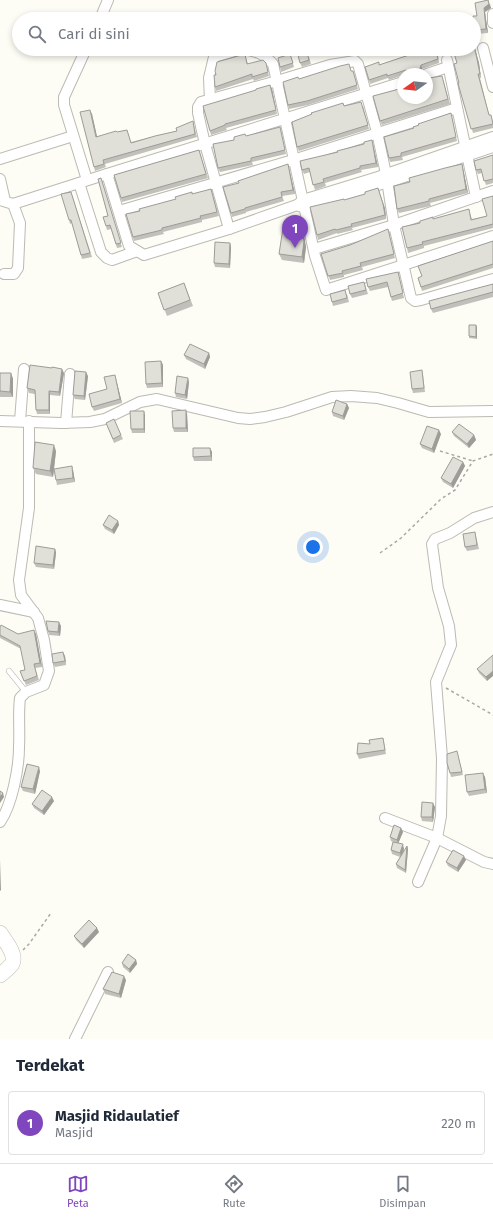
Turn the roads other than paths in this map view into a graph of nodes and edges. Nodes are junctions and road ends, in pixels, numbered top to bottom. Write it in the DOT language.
graph roads {
  1 [pos="108,0"];
  2 [pos="103,12"];
  3 [pos="493,14"];
  4 [pos="493,23"];
  5 [pos="483,48"];
  6 [pos="83,56"];
  7 [pos="220,56"];
  8 [pos="264,56"];
  9 [pos="433,71"];
  10 [pos="277,81"];
  11 [pos="397,84"];
  12 [pos="493,87"];
  13 [pos="367,94"];
  14 [pos="210,100"];
  15 [pos="457,108"];
  16 [pos="285,118"];
  17 [pos="377,132"];
  18 [pos="73,136"];
  19 [pos="493,137"];
  20 [pos="205,144"];
  21 [pos="493,147"];
  22 [pos="467,150"];
  23 [pos="0,159"];
  24 [pos="294,160"];
  25 [pos="107,174"];
  26 [pos="387,178"];
  27 [pos="0,179"];
  28 [pos="83,182"];
  29 [pos="216,182"];
  30 [pos="493,191"];
  31 [pos="476,197"];
  32 [pos="6,202"];
  33 [pos="301,204"];
  34 [pos="119,211"];
  35 [pos="394,225"];
  36 [pos="230,229"];
  37 [pos="493,236"];
  38 [pos="314,249"];
  39 [pos="136,251"];
  40 [pos="404,264"];
  41 [pos="4,274"];
  42 [pos="493,279"];
  43 [pos="24,369"];
  44 [pos="70,374"];
  45 [pos="493,412"];
  46 [pos="0,421"];
  47 [pos="25,421"];
  48 [pos="66,423"];
  49 [pos="493,512"];
  50 [pos="0,604"];
  51 [pos="34,612"];
  52 [pos="9,671"];
  53 [pos="26,692"];
  54 [pos="385,818"];
  55 [pos="0,822"];
  56 [pos="437,838"];
  57 [pos="493,864"];
  58 [pos="418,882"];
  59 [pos="0,932"];
  60 [pos="108,972"];
  61 [pos="0,975"];
  62 [pos="75,1039"];
  1 -- 2 [label="street"];
  3 -- 4 [label="street"];
  5 -- 12 [label="street"];
  6 -- 18 [label="street"];
  7 -- 14 [label="street"];
  8 -- 10 [label="street"];
  9 -- 15 [label="street"];
  10 -- 13 [label="street"];
  10 -- 14 [label="street"];
  10 -- 16 [label="street"];
  11 -- 13 [label="street"];
  13 -- 16 [label="street"];
  13 -- 17 [label="street"];
  14 -- 20 [label="street"];
  15 -- 17 [label="street"];
  15 -- 22 [label="street"];
  16 -- 20 [label="street"];
  16 -- 24 [label="street"];
  17 -- 24 [label="street"];
  17 -- 26 [label="street"];
  18 -- 23 [label="street"];
  18 -- 28 [label="street"];
  19 -- 22 [label="street"];
  20 -- 25 [label="street"];
  20 -- 29 [label="street"];
  21 -- 22 [label="street"];
  22 -- 26 [label="street"];
  22 -- 31 [label="street"];
  24 -- 29 [label="street"];
  24 -- 33 [label="street"];
  25 -- 28 [label="street"];
  25 -- 34 [label="street"];
  26 -- 33 [label="street"];
  26 -- 35 [label="street"];
  27 -- 32 [label="street"];
  28 -- 32 [label="street"];
  28 -- 39 [label="street"];
  29 -- 34 [label="street"];
  29 -- 36 [label="street"];
  30 -- 31 [label="street"];
  31 -- 35 [label="street"];
  32 -- 41 [label="street"];
  33 -- 36 [label="street"];
  33 -- 38 [label="street"];
  34 -- 39 [label="street"];
  35 -- 38 [label="street"];
  35 -- 40 [label="street"];
  36 -- 39 [label="street"];
  37 -- 40 [label="street"];
  38 -- 40 [label="street"];
  40 -- 42 [label="street"];
  43 -- 47 [label="street"];
  44 -- 48 [label="street"];
  45 -- 48 [label="street"];
  46 -- 47 [label="street"];
  47 -- 48 [label="street"];
  47 -- 51 [label="street"];
  49 -- 56 [label="street"];
  50 -- 51 [label="street"];
  51 -- 53 [label="street"];
  52 -- 53 [label="lane"];
  53 -- 55 [label="street"];
  54 -- 56 [label="street"];
  56 -- 57 [label="street"];
  56 -- 58 [label="street"];
  59 -- 61 [label="street"];
  60 -- 62 [label="street"];
}
